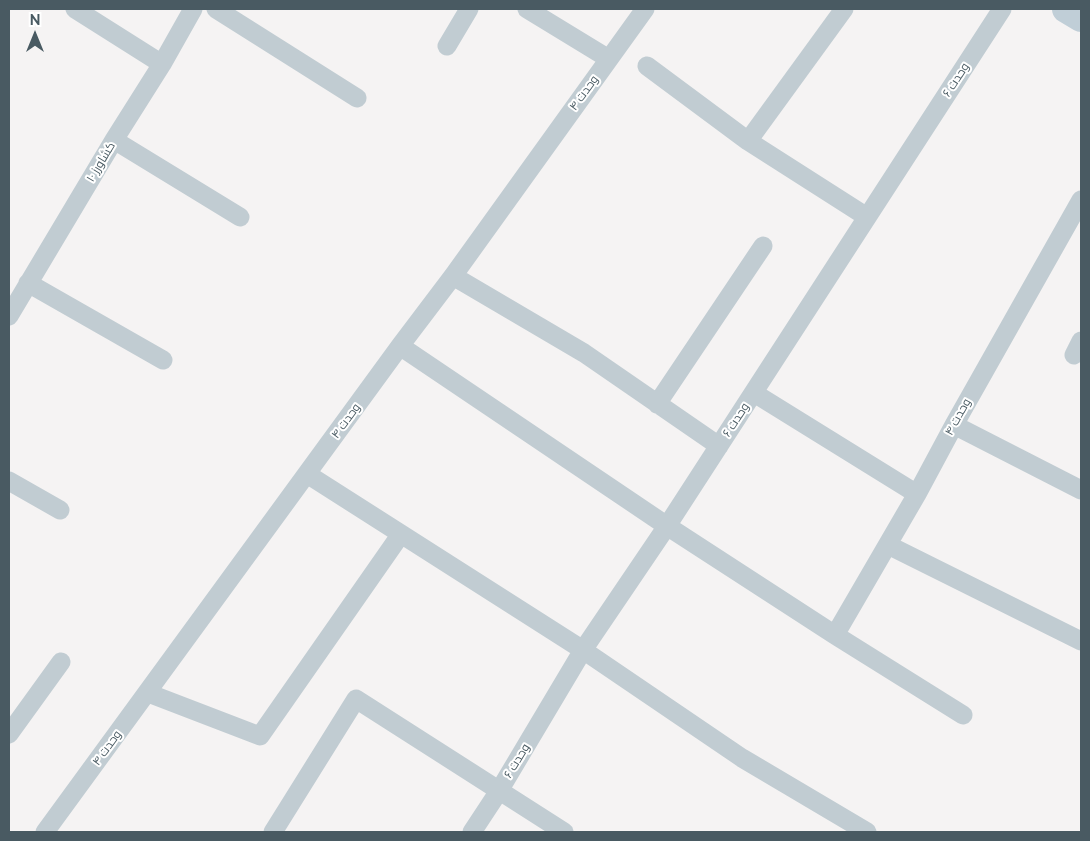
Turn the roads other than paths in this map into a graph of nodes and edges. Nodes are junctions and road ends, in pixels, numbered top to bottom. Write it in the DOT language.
graph roads {
  1 [pos="75,9"];
  2 [pos="193,9"];
  3 [pos="216,9"];
  4 [pos="469,9"];
  5 [pos="527,9"];
  6 [pos="645,9"];
  7 [pos="844,9"];
  8 [pos="1002,9"];
  9 [pos="1066,9"];
  10 [pos="1081,18"];
  11 [pos="447,46"];
  12 [pos="609,59"];
  13 [pos="162,64"];
  14 [pos="647,66"];
  15 [pos="358,98"];
  16 [pos="114,140"];
  17 [pos="748,141"];
  18 [pos="1081,200"];
  19 [pos="240,217"];
  20 [pos="867,217"];
  21 [pos="763,246"];
  22 [pos="453,276"];
  23 [pos="28,283"];
  24 [pos="9,316"];
  25 [pos="400,346"];
  26 [pos="163,360"];
  27 [pos="754,393"];
  28 [pos="657,404"];
  29 [pos="954,425"];
  30 [pos="719,446"];
  31 [pos="307,474"];
  32 [pos="9,481"];
  33 [pos="1081,490"];
  34 [pos="917,494"];
  35 [pos="60,510"];
  36 [pos="668,526"];
  37 [pos="401,534"];
  38 [pos="888,544"];
  39 [pos="835,635"];
  40 [pos="1081,641"];
  41 [pos="583,650"];
  42 [pos="61,662"];
  43 [pos="148,693"];
  44 [pos="963,715"];
  45 [pos="9,734"];
  46 [pos="499,791"];
  47 [pos="45,832"];
  48 [pos="273,832"];
  49 [pos="472,832"];
  50 [pos="564,832"];
  51 [pos="867,832"];
  1 -- 13 [label="street"];
  2 -- 13 [label="street, کشاورز ۱۰"];
  3 -- 15 [label="street"];
  4 -- 11 [label="street"];
  5 -- 12 [label="street"];
  6 -- 12 [label="street, وحدت ۴"];
  7 -- 17 [label="street"];
  8 -- 20 [label="street, وحدت ۶"];
  9 -- 10 [label="street"];
  12 -- 22 [label="street, وحدت ۴"];
  13 -- 16 [label="street, کشاورز ۱۰"];
  14 -- 17 [label="street"];
  16 -- 19 [label="street"];
  16 -- 23 [label="street, کشاورز ۱۰"];
  17 -- 20 [label="street"];
  18 -- 29 [label="street, وحدت ۴"];
  20 -- 27 [label="street, وحدت ۶"];
  21 -- 28 [label="street"];
  22 -- 25 [label="street, وحدت ۴"];
  22 -- 28 [label="street"];
  23 -- 24 [label="street, کشاورز ۱۰"];
  23 -- 26 [label="street"];
  25 -- 31 [label="street, وحدت ۴"];
  25 -- 36 [label="street"];
  27 -- 30 [label="street, وحدت ۶"];
  27 -- 34 [label="street"];
  28 -- 30 [label="street"];
  29 -- 33 [label="street"];
  29 -- 34 [label="street, وحدت ۴"];
  30 -- 36 [label="street, وحدت ۶"];
  31 -- 37 [label="street"];
  31 -- 43 [label="street, وحدت ۴"];
  32 -- 35 [label="street"];
  34 -- 38 [label="street, وحدت ۴"];
  36 -- 39 [label="street"];
  36 -- 41 [label="street, وحدت ۶"];
  37 -- 41 [label="street"];
  37 -- 43 [label="street"];
  38 -- 39 [label="street, وحدت ۴"];
  38 -- 40 [label="street"];
  39 -- 44 [label="street"];
  41 -- 46 [label="street, وحدت ۶"];
  41 -- 51 [label="street"];
  42 -- 45 [label="street"];
  43 -- 47 [label="street, وحدت ۴"];
  46 -- 48 [label="street"];
  46 -- 49 [label="street, وحدت ۶"];
  46 -- 50 [label="street"];
}
